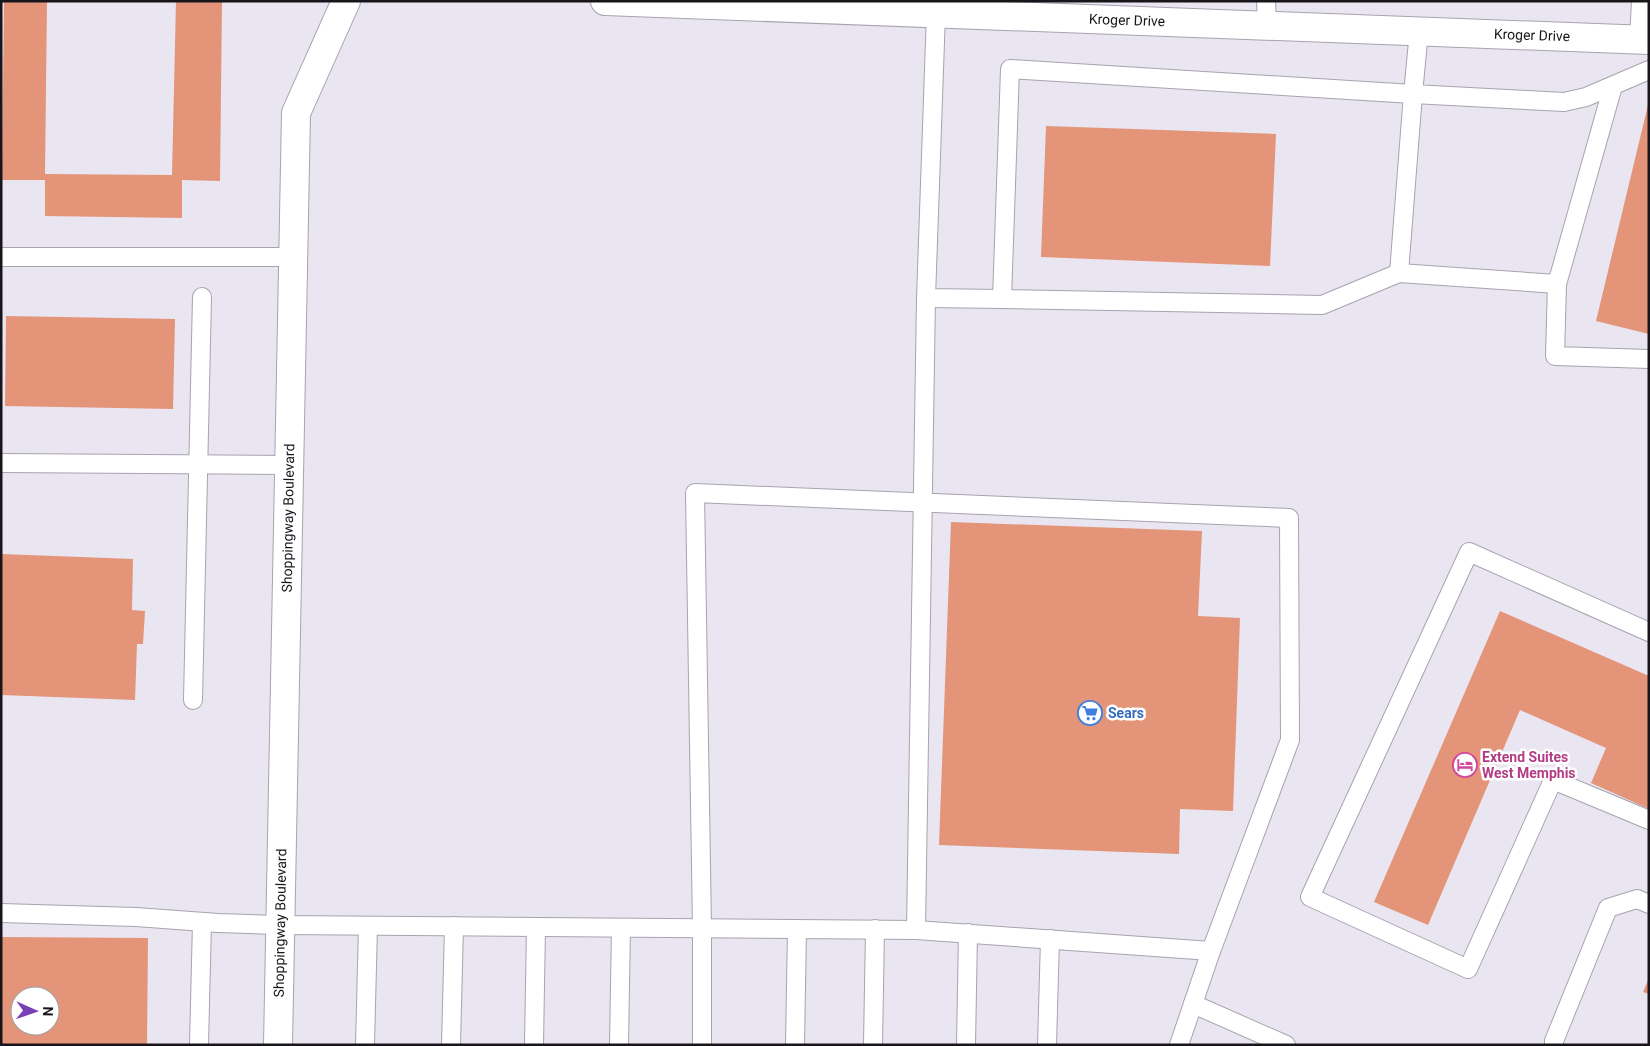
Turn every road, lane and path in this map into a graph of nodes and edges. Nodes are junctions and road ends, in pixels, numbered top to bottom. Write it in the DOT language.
graph roads {
  1 [pos="346,1"];
  2 [pos="606,1"];
  3 [pos="1641,1"];
  4 [pos="640,2"];
  5 [pos="936,13"];
  6 [pos="1267,13"];
  7 [pos="1419,31"];
  8 [pos="1644,40"];
  9 [pos="1649,70"];
  10 [pos="1613,86"];
  11 [pos="1414,94"];
  12 [pos="1,257"];
  13 [pos="294,257"];
  14 [pos="1398,273"];
  15 [pos="1557,284"];
  16 [pos="202,298"];
  17 [pos="926,298"];
  18 [pos="1002,299"];
  19 [pos="1649,360"];
  20 [pos="1,463"];
  21 [pos="198,465"];
  22 [pos="289,465"];
  23 [pos="923,503"];
  24 [pos="1649,632"];
  25 [pos="193,700"];
  26 [pos="1649,820"];
  27 [pos="1649,904"];
  28 [pos="1,913"];
  29 [pos="202,922"];
  30 [pos="280,926"];
  31 [pos="368,926"];
  32 [pos="454,926"];
  33 [pos="536,927"];
  34 [pos="621,928"];
  35 [pos="702,928"];
  36 [pos="797,929"];
  37 [pos="875,929"];
  38 [pos="916,930"];
  39 [pos="968,933"];
  40 [pos="1050,939"];
  41 [pos="1212,950"];
  42 [pos="1193,1004"];
  43 [pos="199,1045"];
  44 [pos="278,1045"];
  45 [pos="365,1045"];
  46 [pos="451,1045"];
  47 [pos="534,1045"];
  48 [pos="619,1045"];
  49 [pos="702,1045"];
  50 [pos="795,1045"];
  51 [pos="873,1045"];
  52 [pos="966,1045"];
  53 [pos="1047,1045"];
  54 [pos="1179,1045"];
  55 [pos="1286,1045"];
  56 [pos="1554,1045"];
  1 -- 13 [label="street, Shoppingway Boulevard"];
  2 -- 4 [label="street, Kroger Drive"];
  3 -- 8 [label="lane"];
  4 -- 5 [label="street, Kroger Drive"];
  5 -- 6 [label="street, Kroger Drive"];
  5 -- 17 [label="lane"];
  6 -- 7 [label="street, Kroger Drive"];
  7 -- 8 [label="street, Kroger Drive"];
  7 -- 11 [label="lane"];
  9 -- 10 [label="lane"];
  10 -- 11 [label="lane"];
  10 -- 15 [label="lane"];
  11 -- 14 [label="lane"];
  11 -- 18 [label="lane"];
  12 -- 13 [label="lane"];
  13 -- 22 [label="street, Shoppingway Boulevard"];
  14 -- 15 [label="lane"];
  14 -- 18 [label="lane"];
  15 -- 19 [label="lane"];
  16 -- 21 [label="lane"];
  17 -- 18 [label="lane"];
  17 -- 23 [label="lane"];
  20 -- 21 [label="lane"];
  21 -- 22 [label="lane"];
  21 -- 25 [label="lane"];
  22 -- 30 [label="street, Shoppingway Boulevard"];
  23 -- 35 [label="lane"];
  23 -- 38 [label="lane"];
  23 -- 41 [label="lane"];
  24 -- 26 [label="lane"];
  27 -- 56 [label="lane"];
  28 -- 29 [label="lane"];
  29 -- 30 [label="lane"];
  29 -- 43 [label="lane"];
  30 -- 31 [label="lane"];
  30 -- 44 [label="street, Shoppingway Boulevard"];
  31 -- 32 [label="lane"];
  31 -- 45 [label="lane"];
  32 -- 33 [label="lane"];
  32 -- 46 [label="lane"];
  33 -- 34 [label="lane"];
  33 -- 47 [label="lane"];
  34 -- 35 [label="lane"];
  34 -- 48 [label="lane"];
  35 -- 36 [label="lane"];
  35 -- 49 [label="lane"];
  36 -- 37 [label="lane"];
  36 -- 50 [label="lane"];
  37 -- 38 [label="lane"];
  37 -- 51 [label="lane"];
  38 -- 39 [label="lane"];
  39 -- 40 [label="lane"];
  39 -- 52 [label="lane"];
  40 -- 41 [label="lane"];
  40 -- 53 [label="lane"];
  41 -- 42 [label="lane"];
  42 -- 54 [label="lane"];
  42 -- 55 [label="lane"];
}
